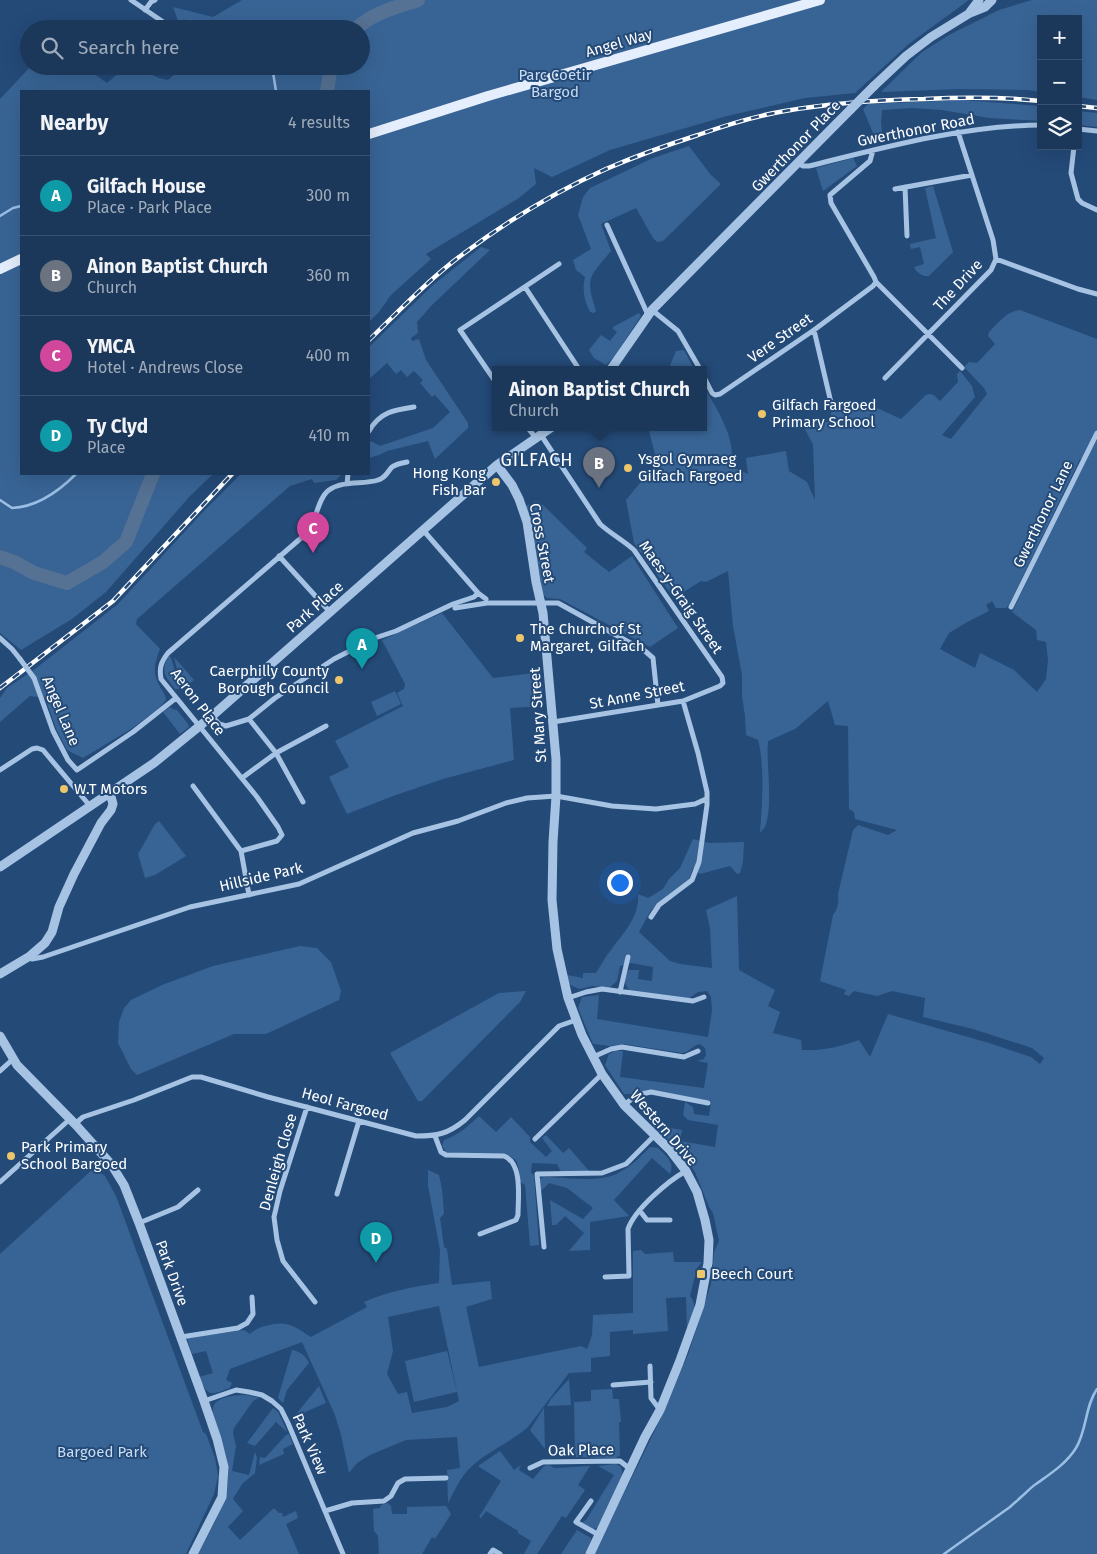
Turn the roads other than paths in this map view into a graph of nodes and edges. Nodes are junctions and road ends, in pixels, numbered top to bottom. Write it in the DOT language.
graph roads {
  1 [pos="131,0"];
  2 [pos="155,0"];
  3 [pos="820,0"];
  4 [pos="979,0"];
  5 [pos="992,0"];
  6 [pos="145,10"];
  7 [pos="970,13"];
  8 [pos="160,20"];
  9 [pos="1037,125"];
  10 [pos="1082,129"];
  11 [pos="1097,131"];
  12 [pos="958,132"];
  13 [pos="370,134"];
  14 [pos="873,150"];
  15 [pos="1074,150"];
  16 [pos="798,163"];
  17 [pos="972,175"];
  18 [pos="905,187"];
  19 [pos="895,189"];
  20 [pos="1097,210"];
  21 [pos="607,224"];
  22 [pos="907,236"];
  23 [pos="996,258"];
  24 [pos="20,259"];
  25 [pos="559,264"];
  26 [pos="0,268"];
  27 [pos="876,282"];
  28 [pos="525,287"];
  29 [pos="1097,294"];
  30 [pos="650,313"];
  31 [pos="814,330"];
  32 [pos="929,334"];
  33 [pos="576,366"];
  34 [pos="613,366"];
  35 [pos="698,366"];
  36 [pos="962,368"];
  37 [pos="492,377"];
  38 [pos="885,378"];
  39 [pos="707,383"];
  40 [pos="414,407"];
  41 [pos="832,407"];
  42 [pos="370,430"];
  43 [pos="531,431"];
  44 [pos="546,431"];
  45 [pos="1097,433"];
  46 [pos="538,437"];
  47 [pos="407,462"];
  48 [pos="497,465"];
  49 [pos="348,475"];
  50 [pos="347,484"];
  51 [pos="423,530"];
  52 [pos="280,556"];
  53 [pos="478,593"];
  54 [pos="486,599"];
  55 [pos="540,602"];
  56 [pos="1011,607"];
  57 [pos="455,608"];
  58 [pos="330,612"];
  59 [pos="0,638"];
  60 [pos="723,683"];
  61 [pos="176,698"];
  62 [pos="683,701"];
  63 [pos="658,705"];
  64 [pos="212,716"];
  65 [pos="249,720"];
  66 [pos="553,722"];
  67 [pos="199,726"];
  68 [pos="326,726"];
  69 [pos="276,752"];
  70 [pos="0,770"];
  71 [pos="242,778"];
  72 [pos="193,786"];
  73 [pos="110,793"];
  74 [pos="556,796"];
  75 [pos="706,798"];
  76 [pos="303,802"];
  77 [pos="96,814"];
  78 [pos="241,851"];
  79 [pos="0,867"];
  80 [pos="249,895"];
  81 [pos="651,917"];
  82 [pos="30,956"];
  83 [pos="628,957"];
  84 [pos="0,974"];
  85 [pos="620,992"];
  86 [pos="704,997"];
  87 [pos="568,998"];
  88 [pos="576,1020"];
  89 [pos="0,1036"];
  90 [pos="698,1051"];
  91 [pos="593,1057"];
  92 [pos="13,1059"];
  93 [pos="0,1071"];
  94 [pos="602,1074"];
  95 [pos="708,1104"];
  96 [pos="624,1105"];
  97 [pos="307,1107"];
  98 [pos="359,1121"];
  99 [pos="72,1122"];
  100 [pos="435,1136"];
  101 [pos="654,1136"];
  102 [pos="535,1139"];
  103 [pos="686,1171"];
  104 [pos="0,1182"];
  105 [pos="198,1190"];
  106 [pos="338,1194"];
  107 [pos="640,1211"];
  108 [pos="670,1220"];
  109 [pos="139,1224"];
  110 [pos="480,1234"];
  111 [pos="544,1247"];
  112 [pos="605,1277"];
  113 [pos="252,1297"];
  114 [pos="315,1302"];
  115 [pos="181,1337"];
  116 [pos="650,1366"];
  117 [pos="650,1382"];
  118 [pos="613,1385"];
  119 [pos="204,1402"];
  120 [pos="660,1410"];
  121 [pos="530,1468"];
  122 [pos="631,1469"];
  123 [pos="446,1478"];
  124 [pos="591,1501"];
  125 [pos="325,1511"];
  126 [pos="599,1535"];
  127 [pos="193,1554"];
  128 [pos="343,1554"];
  129 [pos="490,1554"];
  130 [pos="500,1554"];
  131 [pos="590,1554"];
  1 -- 6 [label="street"];
  2 -- 6 [label="street"];
  3 -- 13 [label="main road, Angel Way"];
  4 -- 7 [label="street, Gwerthonor Place"];
  5 -- 7 [label="street, Gwerthonor Place"];
  6 -- 8 [label="street"];
  7 -- 16 [label="street, Gwerthonor Place, bridge"];
  9 -- 12 [label="street, Gwerthonor Road"];
  10 -- 11 [label="street"];
  12 -- 14 [label="street, Gwerthonor Road"];
  12 -- 17 [label="street, The Drive"];
  14 -- 16 [label="street, Gwerthonor Road"];
  14 -- 27 [label="street"];
  15 -- 20 [label="street"];
  16 -- 30 [label="street, Gwerthonor Place"];
  17 -- 18 [label="street"];
  17 -- 23 [label="street, The Drive"];
  18 -- 19 [label="street"];
  18 -- 22 [label="street"];
  21 -- 30 [label="street"];
  23 -- 29 [label="street"];
  23 -- 32 [label="street, The Drive"];
  24 -- 26 [label="main road"];
  25 -- 28 [label="street"];
  27 -- 31 [label="street, Vere Street"];
  27 -- 32 [label="street"];
  28 -- 33 [label="street"];
  28 -- 37 [label="street"];
  30 -- 34 [label="street, Gwerthonor Place"];
  30 -- 35 [label="street"];
  31 -- 39 [label="street, Vere Street"];
  31 -- 41 [label="street"];
  32 -- 36 [label="street"];
  32 -- 38 [label="street, The Drive"];
  40 -- 42 [label="street"];
  43 -- 46 [label="street, Maes-y-Graig Street"];
  44 -- 46 [label="street, Park Place"];
  45 -- 56 [label="street, Gwerthonor Lane"];
  46 -- 48 [label="street, Park Place"];
  46 -- 60 [label="street, Maes-y-Graig Street"];
  47 -- 50 [label="street, Aeron Place"];
  48 -- 51 [label="street, Park Place"];
  48 -- 55 [label="street, Cross Street"];
  49 -- 50 [label="street"];
  50 -- 52 [label="street, Aeron Place"];
  51 -- 53 [label="street"];
  51 -- 58 [label="street, Park Place"];
  52 -- 58 [label="street"];
  52 -- 61 [label="street, Aeron Place"];
  53 -- 54 [label="street"];
  53 -- 65 [label="street"];
  55 -- 57 [label="street"];
  55 -- 63 [label="street"];
  55 -- 66 [label="street, St Mary Street"];
  58 -- 64 [label="street, Park Place"];
  59 -- 61 [label="street, Angel Lane, bridge"];
  60 -- 62 [label="street, St Anne Street"];
  61 -- 67 [label="street, Aeron Place"];
  62 -- 63 [label="street, St Anne Street"];
  62 -- 75 [label="street"];
  63 -- 66 [label="street, St Anne Street"];
  64 -- 65 [label="street"];
  64 -- 67 [label="street, Park Place"];
  65 -- 69 [label="street"];
  66 -- 74 [label="street, St Mary Street"];
  67 -- 71 [label="street, Aeron Place"];
  67 -- 73 [label="street, Park Place"];
  68 -- 69 [label="street"];
  69 -- 71 [label="street"];
  69 -- 76 [label="street"];
  70 -- 77 [label="street"];
  71 -- 78 [label="street, Aeron Place"];
  72 -- 78 [label="street"];
  73 -- 77 [label="street, Park Place"];
  73 -- 77 [label="street"];
  74 -- 75 [label="street, Hillside Park"];
  74 -- 80 [label="street, Hillside Park"];
  74 -- 87 [label="street, Western Drive"];
  75 -- 81 [label="street"];
  77 -- 79 [label="street, Park Place"];
  77 -- 82 [label="street"];
  78 -- 80 [label="street"];
  80 -- 82 [label="street, Hillside Park"];
  82 -- 84 [label="street, Hillside Park"];
  83 -- 85 [label="street"];
  85 -- 86 [label="street"];
  85 -- 87 [label="street"];
  87 -- 88 [label="street, Western Drive"];
  88 -- 91 [label="street, Western Drive"];
  88 -- 100 [label="street, Heol Fargoed"];
  89 -- 92 [label="street, Park Drive"];
  90 -- 91 [label="street"];
  91 -- 94 [label="street, Western Drive"];
  92 -- 93 [label="street"];
  92 -- 99 [label="street, Park Drive"];
  94 -- 96 [label="street, Western Drive"];
  94 -- 102 [label="street"];
  95 -- 96 [label="street"];
  96 -- 101 [label="street, Western Drive"];
  97 -- 98 [label="street, Heol Fargoed"];
  97 -- 99 [label="street, Heol Fargoed"];
  97 -- 114 [label="street, Denleigh Close"];
  98 -- 100 [label="street, Heol Fargoed"];
  98 -- 106 [label="street"];
  99 -- 104 [label="street, Heol Fargoed"];
  99 -- 109 [label="street, Park Drive"];
  100 -- 110 [label="street"];
  101 -- 103 [label="street, Western Drive"];
  101 -- 111 [label="street"];
  103 -- 107 [label="street"];
  103 -- 120 [label="street, Western Drive"];
  105 -- 109 [label="street"];
  107 -- 108 [label="street"];
  107 -- 112 [label="street"];
  109 -- 115 [label="street, Park Drive"];
  113 -- 115 [label="street"];
  115 -- 119 [label="street, Park Drive"];
  116 -- 117 [label="street"];
  117 -- 118 [label="street"];
  117 -- 120 [label="street"];
  119 -- 125 [label="street, Park View"];
  119 -- 127 [label="street, Park Drive"];
  120 -- 122 [label="street, Western Drive"];
  121 -- 122 [label="street, Oak Place"];
  122 -- 126 [label="street, Western Drive"];
  123 -- 125 [label="street"];
  124 -- 126 [label="street"];
  125 -- 128 [label="street, Park View"];
  126 -- 131 [label="street, Western Drive"];
  129 -- 130 [label="street"];
}
